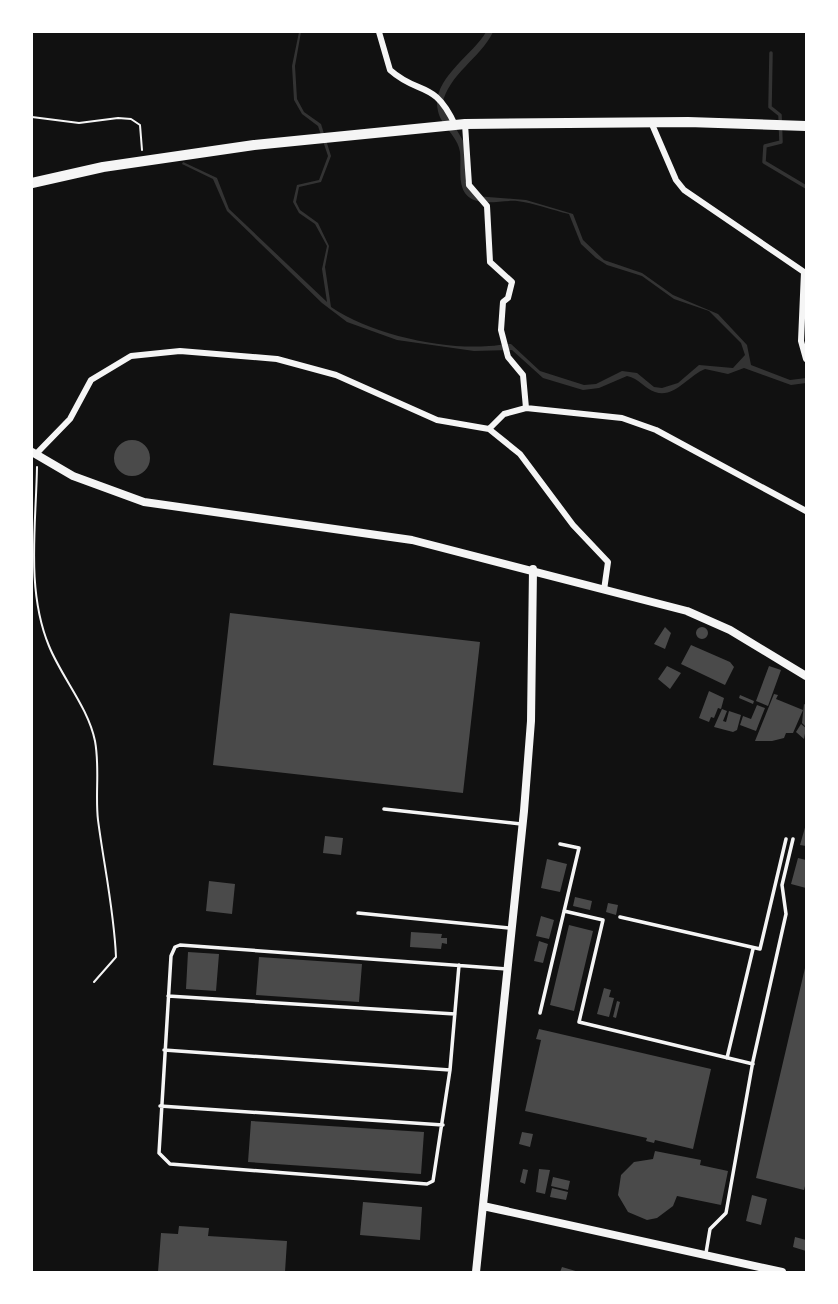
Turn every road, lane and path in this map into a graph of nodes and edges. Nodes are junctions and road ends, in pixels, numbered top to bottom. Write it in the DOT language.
graph roads {
  1 [pos="379,32"];
  2 [pos="32,117"];
  3 [pos="651,122"];
  4 [pos="460,125"];
  5 [pos="807,126"];
  6 [pos="142,151"];
  7 [pos="32,183"];
  8 [pos="807,359"];
  9 [pos="526,408"];
  10 [pos="489,429"];
  11 [pos="34,453"];
  12 [pos="37,465"];
  13 [pos="807,511"];
  14 [pos="533,569"];
  15 [pos="604,590"];
  16 [pos="807,676"];
  17 [pos="384,809"];
  18 [pos="523,825"];
  19 [pos="786,839"];
  20 [pos="793,839"];
  21 [pos="560,844"];
  22 [pos="564,911"];
  23 [pos="358,913"];
  24 [pos="620,917"];
  25 [pos="512,929"];
  26 [pos="753,948"];
  27 [pos="458,965"];
  28 [pos="507,970"];
  29 [pos="94,982"];
  30 [pos="167,996"];
  31 [pos="540,1013"];
  32 [pos="455,1014"];
  33 [pos="164,1050"];
  34 [pos="727,1058"];
  35 [pos="753,1064"];
  36 [pos="450,1070"];
  37 [pos="160,1106"];
  38 [pos="443,1125"];
  39 [pos="483,1206"];
  40 [pos="706,1255"];
  41 [pos="476,1272"];
  42 [pos="782,1272"];
  1 -- 4 [label="street"];
  2 -- 6 [label="path"];
  3 -- 4 [label="main road"];
  3 -- 5 [label="main road"];
  3 -- 8 [label="street"];
  4 -- 7 [label="main road"];
  4 -- 9 [label="street"];
  9 -- 10 [label="street"];
  9 -- 13 [label="street"];
  10 -- 11 [label="street"];
  10 -- 15 [label="street"];
  11 -- 14 [label="street"];
  12 -- 29 [label="path"];
  14 -- 15 [label="street"];
  14 -- 18 [label="street"];
  15 -- 16 [label="street"];
  17 -- 18 [label="lane"];
  18 -- 25 [label="street"];
  19 -- 26 [label="lane"];
  20 -- 35 [label="lane"];
  21 -- 22 [label="lane"];
  22 -- 31 [label="lane"];
  22 -- 34 [label="lane"];
  23 -- 25 [label="lane"];
  24 -- 26 [label="lane"];
  25 -- 28 [label="street"];
  26 -- 34 [label="lane"];
  27 -- 28 [label="lane"];
  27 -- 30 [label="lane"];
  27 -- 32 [label="lane"];
  28 -- 39 [label="street"];
  30 -- 32 [label="lane"];
  30 -- 33 [label="lane"];
  32 -- 36 [label="lane"];
  33 -- 36 [label="lane"];
  33 -- 37 [label="lane"];
  34 -- 35 [label="lane"];
  35 -- 40 [label="lane"];
  36 -- 38 [label="lane"];
  37 -- 38 [label="lane"];
  37 -- 38 [label="lane"];
  39 -- 40 [label="street"];
  39 -- 41 [label="street"];
  40 -- 42 [label="street"];
}
